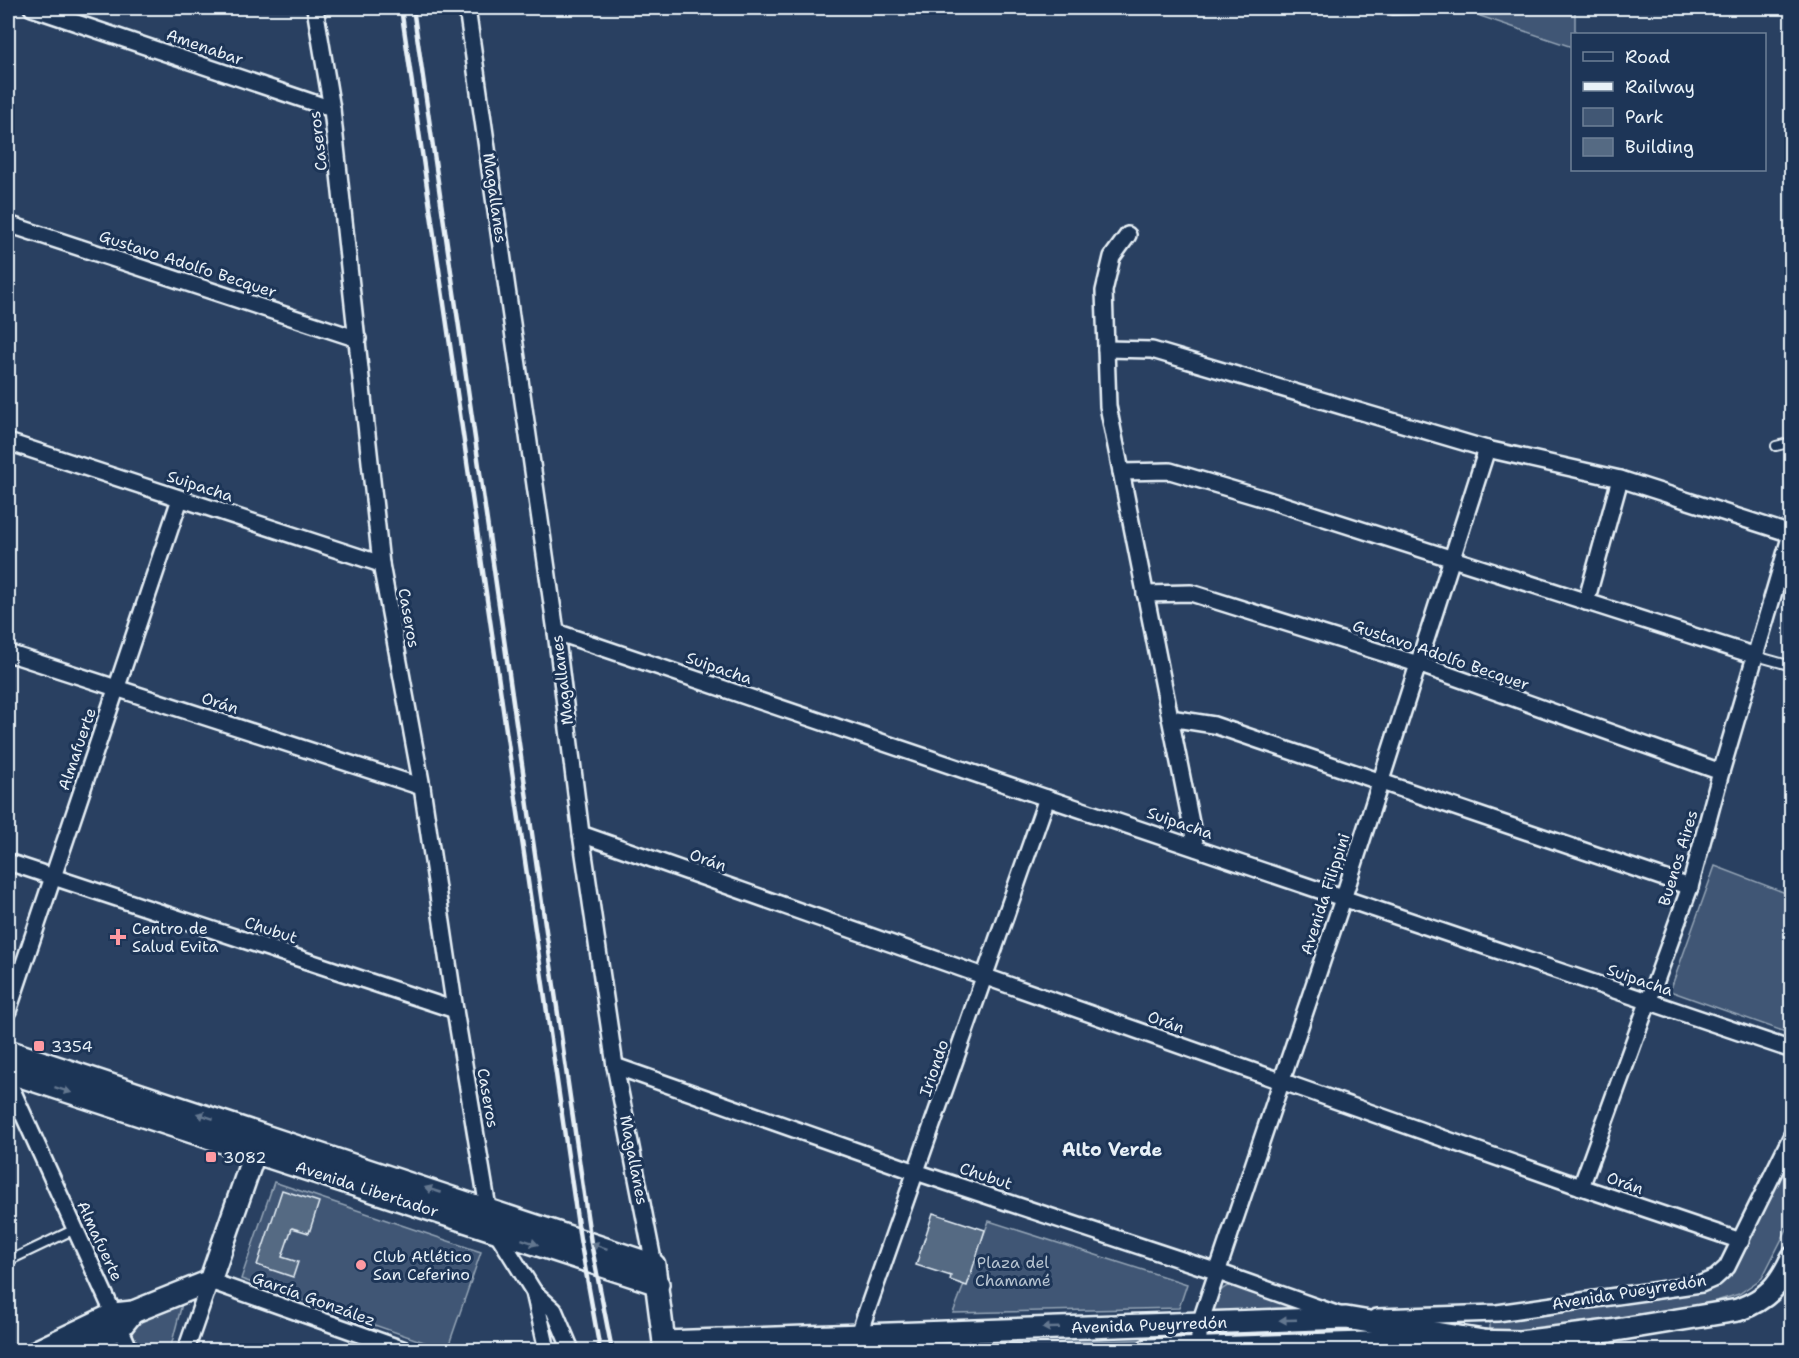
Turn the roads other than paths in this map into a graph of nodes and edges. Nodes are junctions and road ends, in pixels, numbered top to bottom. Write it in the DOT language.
graph roads {
  1 [pos="32,8"];
  2 [pos="315,8"];
  3 [pos="467,8"];
  4 [pos="1385,8"];
  5 [pos="1463,8"];
  6 [pos="332,109"];
  7 [pos="8,224"];
  8 [pos="1128,235"];
  9 [pos="358,339"];
  10 [pos="1106,349"];
  11 [pos="8,442"];
  12 [pos="1791,442"];
  13 [pos="1776,446"];
  14 [pos="1487,449"];
  15 [pos="1121,472"];
  16 [pos="1620,479"];
  17 [pos="180,499"];
  18 [pos="1791,534"];
  19 [pos="1451,560"];
  20 [pos="381,564"];
  21 [pos="1145,594"];
  22 [pos="1586,602"];
  23 [pos="556,632"];
  24 [pos="8,652"];
  25 [pos="1756,656"];
  26 [pos="1418,664"];
  27 [pos="1791,666"];
  28 [pos="116,688"];
  29 [pos="1170,718"];
  30 [pos="1721,772"];
  31 [pos="1380,782"];
  32 [pos="422,787"];
  33 [pos="1047,798"];
  34 [pos="581,834"];
  35 [pos="1196,848"];
  36 [pos="8,862"];
  37 [pos="53,877"];
  38 [pos="1690,887"];
  39 [pos="1343,899"];
  40 [pos="984,977"];
  41 [pos="1648,1002"];
  42 [pos="455,1010"];
  43 [pos="8,1011"];
  44 [pos="1791,1050"];
  45 [pos="8,1052"];
  46 [pos="615,1066"];
  47 [pos="8,1072"];
  48 [pos="8,1081"];
  49 [pos="1282,1082"];
  50 [pos="1791,1135"];
  51 [pos="258,1143"];
  52 [pos="916,1172"];
  53 [pos="1581,1187"];
  54 [pos="488,1208"];
  55 [pos="75,1229"];
  56 [pos="496,1231"];
  57 [pos="1741,1241"];
  58 [pos="1791,1258"];
  59 [pos="8,1261"];
  60 [pos="1218,1272"];
  61 [pos="656,1274"];
  62 [pos="210,1281"];
  63 [pos="1784,1288"];
  64 [pos="534,1292"];
  65 [pos="122,1318"];
  66 [pos="1347,1318"];
  67 [pos="1200,1323"];
  68 [pos="1483,1341"];
  69 [pos="860,1343"];
  70 [pos="664,1346"];
  71 [pos="1198,1349"];
  72 [pos="39,1350"];
  73 [pos="73,1350"];
  74 [pos="130,1350"];
  75 [pos="186,1350"];
  76 [pos="405,1350"];
  77 [pos="544,1350"];
  78 [pos="571,1350"];
  79 [pos="1148,1350"];
  1 -- 6 [label="street, Amenabar"];
  2 -- 6 [label="street, Caseros"];
  3 -- 23 [label="street, Magallanes"];
  4 -- 5 [label="lane"];
  6 -- 9 [label="street, Caseros"];
  7 -- 9 [label="street, Gustavo Adolfo Becquer"];
  8 -- 10 [label="street"];
  9 -- 20 [label="street, Caseros"];
  10 -- 14 [label="street"];
  10 -- 15 [label="street"];
  11 -- 17 [label="street, Suipacha"];
  12 -- 13 [label="lane"];
  14 -- 16 [label="street"];
  14 -- 19 [label="street, Avenida Filippini"];
  15 -- 19 [label="street"];
  15 -- 21 [label="street"];
  16 -- 18 [label="street"];
  16 -- 22 [label="street"];
  17 -- 20 [label="street, Suipacha"];
  17 -- 28 [label="street, Almafuerte"];
  18 -- 25 [label="street, Buenos Aires"];
  19 -- 22 [label="street"];
  19 -- 26 [label="street, Avenida Filippini"];
  20 -- 32 [label="street, Caseros"];
  21 -- 26 [label="street, Gustavo Adolfo Becquer"];
  21 -- 29 [label="street"];
  22 -- 25 [label="street"];
  23 -- 33 [label="street, Suipacha"];
  23 -- 34 [label="street, Magallanes"];
  24 -- 28 [label="street, Orán"];
  25 -- 27 [label="lane"];
  25 -- 30 [label="street, Buenos Aires"];
  26 -- 30 [label="street, Gustavo Adolfo Becquer"];
  26 -- 31 [label="street, Avenida Filippini"];
  28 -- 32 [label="street, Orán"];
  28 -- 37 [label="street, Almafuerte"];
  29 -- 31 [label="street"];
  29 -- 35 [label="street"];
  30 -- 38 [label="street, Buenos Aires"];
  31 -- 38 [label="street"];
  31 -- 39 [label="street, Avenida Filippini"];
  32 -- 42 [label="street, Caseros"];
  33 -- 35 [label="street, Suipacha"];
  33 -- 40 [label="street, Iriondo"];
  34 -- 40 [label="street, Orán"];
  34 -- 46 [label="street, Magallanes"];
  35 -- 39 [label="street, Suipacha"];
  36 -- 37 [label="street, Chubut"];
  37 -- 42 [label="street, Chubut"];
  37 -- 43 [label="street, Almafuerte"];
  38 -- 41 [label="street, Buenos Aires"];
  39 -- 41 [label="street, Suipacha"];
  39 -- 49 [label="street, Avenida Filippini"];
  40 -- 49 [label="street, Orán"];
  40 -- 52 [label="street, Iriondo"];
  41 -- 44 [label="street, Suipacha"];
  41 -- 53 [label="street, Buenos Aires"];
  42 -- 54 [label="street, Caseros"];
  51 -- 45 [label="street, Avenida Libertador, one-way"];
  46 -- 52 [label="street, Chubut"];
  46 -- 61 [label="street, Magallanes"];
  47 -- 51 [label="street, Avenida Libertador, one-way"];
  48 -- 55 [label="street, Almafuerte"];
  49 -- 53 [label="street, Orán"];
  49 -- 60 [label="street, Avenida Filippini"];
  50 -- 57 [label="street"];
  54 -- 51 [label="street, Avenida Libertador, one-way"];
  51 -- 56 [label="street, Avenida Libertador"];
  51 -- 62 [label="street"];
  52 -- 60 [label="street, Chubut"];
  52 -- 69 [label="street, Iriondo"];
  53 -- 57 [label="street, Orán"];
  54 -- 56 [label="street, Caseros"];
  61 -- 54 [label="street, Avenida Libertador, one-way"];
  55 -- 59 [label="lane"];
  55 -- 65 [label="street, Almafuerte"];
  56 -- 61 [label="street, Avenida Libertador, one-way"];
  56 -- 64 [label="street, Caseros"];
  57 -- 66 [label="street, Avenida Pueyrredón"];
  58 -- 63 [label="street"];
  60 -- 66 [label="street, Chubut"];
  60 -- 67 [label="street, Avenida Filippini"];
  61 -- 70 [label="street, Magallanes"];
  62 -- 65 [label="street"];
  62 -- 75 [label="street"];
  62 -- 76 [label="street, García González"];
  63 -- 68 [label="street, Avenida Pueyrredón"];
  64 -- 77 [label="street"];
  64 -- 78 [label="street"];
  65 -- 72 [label="street"];
  65 -- 73 [label="street"];
  65 -- 74 [label="street, Almafuerte"];
  66 -- 67 [label="street, Avenida Pueyrredón, one-way"];
  66 -- 68 [label="street, Avenida Pueyrredón"];
  67 -- 69 [label="street, Avenida Pueyrredón, one-way"];
  67 -- 71 [label="street, Avenida Filippini"];
  68 -- 71 [label="street, Avenida Pueyrredón"];
  69 -- 70 [label="street, Avenida Pueyrredón"];
  71 -- 79 [label="street, Avenida Pueyrredón"];
}
